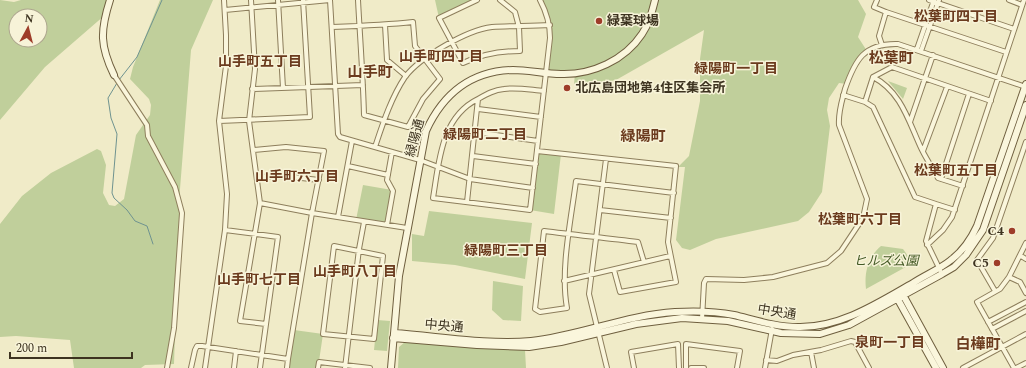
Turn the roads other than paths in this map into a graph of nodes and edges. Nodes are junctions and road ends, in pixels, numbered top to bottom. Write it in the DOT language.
graph roads {
  1 [pos="110,0"];
  2 [pos="224,0"];
  3 [pos="251,0"];
  4 [pos="330,0"];
  5 [pos="358,0"];
  6 [pos="477,0"];
  7 [pos="500,0"];
  8 [pos="540,0"];
  9 [pos="655,0"];
  10 [pos="877,0"];
  11 [pos="1008,0"];
  12 [pos="303,1"];
  13 [pos="935,1"];
  14 [pos="278,2"];
  15 [pos="1023,2"];
  16 [pos="252,7"];
  17 [pos="225,10"];
  18 [pos="886,12"];
  19 [pos="385,25"];
  20 [pos="550,25"];
  21 [pos="928,25"];
  22 [pos="359,26"];
  23 [pos="332,27"];
  24 [pos="519,27"];
  25 [pos="1014,29"];
  26 [pos="450,42"];
  27 [pos="882,44"];
  28 [pos="919,50"];
  29 [pos="1006,52"];
  30 [pos="933,55"];
  31 [pos="426,59"];
  32 [pos="546,73"];
  33 [pos="406,76"];
  34 [pos="115,77"];
  35 [pos="873,77"];
  36 [pos="998,77"];
  37 [pos="925,80"];
  38 [pos="363,85"];
  39 [pos="335,86"];
  40 [pos="1026,86"];
  41 [pos="309,87"];
  42 [pos="947,87"];
  43 [pos="283,88"];
  44 [pos="252,90"];
  45 [pos="544,91"];
  46 [pos="969,94"];
  47 [pos="843,95"];
  48 [pos="478,98"];
  49 [pos="865,102"];
  50 [pos="991,102"];
  51 [pos="1026,105"];
  52 [pos="478,109"];
  53 [pos="541,117"];
  54 [pos="384,120"];
  55 [pos="219,121"];
  56 [pos="249,121"];
  57 [pos="910,122"];
  58 [pos="475,132"];
  59 [pos="352,141"];
  60 [pos="538,141"];
  61 [pos="1026,142"];
  62 [pos="375,147"];
  63 [pos="253,150"];
  64 [pos="537,151"];
  65 [pos="392,152"];
  66 [pos="923,152"];
  67 [pos="473,156"];
  68 [pos="606,159"];
  69 [pos="420,160"];
  70 [pos="536,164"];
  71 [pos="348,166"];
  72 [pos="438,166"];
  73 [pos="388,174"];
  74 [pos="256,177"];
  75 [pos="941,178"];
  76 [pos="470,179"];
  77 [pos="319,180"];
  78 [pos="603,184"];
  79 [pos="963,186"];
  80 [pos="533,188"];
  81 [pos="674,193"];
  82 [pos="467,202"];
  83 [pos="260,203"];
  84 [pos="936,204"];
  85 [pos="600,210"];
  86 [pos="955,210"];
  87 [pos="312,212"];
  88 [pos="338,217"];
  89 [pos="671,218"];
  90 [pos="364,222"];
  91 [pos="386,225"];
  92 [pos="407,228"];
  93 [pos="225,230"];
  94 [pos="254,234"];
  95 [pos="570,234"];
  96 [pos="596,237"];
  97 [pos="1026,243"];
  98 [pos="928,245"];
  99 [pos="359,251"];
  100 [pos="670,256"];
  101 [pos="1021,256"];
  102 [pos="1026,259"];
  103 [pos="644,262"];
  104 [pos="939,268"];
  105 [pos="614,270"];
  106 [pos="942,274"];
  107 [pos="591,275"];
  108 [pos="1010,277"];
  109 [pos="564,281"];
  110 [pos="995,291"];
  111 [pos="1026,293"];
  112 [pos="899,294"];
  113 [pos="1026,302"];
  114 [pos="702,311"];
  115 [pos="1026,311"];
  116 [pos="702,319"];
  117 [pos="988,322"];
  118 [pos="266,324"];
  119 [pos="772,328"];
  120 [pos="598,329"];
  121 [pos="992,329"];
  122 [pos="1026,334"];
  123 [pos="393,335"];
  124 [pos="348,336"];
  125 [pos="208,347"];
  126 [pos="1002,347"];
  127 [pos="236,351"];
  128 [pos="812,352"];
  129 [pos="261,355"];
  130 [pos="288,359"];
  131 [pos="766,360"];
  132 [pos="1026,363"];
  133 [pos="345,367"];
  134 [pos="167,368"];
  135 [pos="192,368"];
  136 [pos="205,368"];
  137 [pos="234,368"];
  138 [pos="260,368"];
  139 [pos="287,368"];
  140 [pos="318,368"];
  141 [pos="370,368"];
  142 [pos="391,368"];
  143 [pos="607,368"];
  144 [pos="634,368"];
  145 [pos="679,368"];
  146 [pos="686,368"];
  147 [pos="691,368"];
  148 [pos="704,368"];
  149 [pos="738,368"];
  150 [pos="765,368"];
  151 [pos="814,368"];
  152 [pos="869,368"];
  153 [pos="936,368"];
  154 [pos="943,368"];
  155 [pos="963,368"];
  156 [pos="1015,368"];
  1 -- 34 [label="street"];
  2 -- 17 [label="street"];
  3 -- 16 [label="street"];
  4 -- 12 [label="street"];
  4 -- 23 [label="street"];
  5 -- 22 [label="street"];
  6 -- 26 [label="street"];
  7 -- 24 [label="street"];
  8 -- 20 [label="street"];
  9 -- 32 [label="street, 緑陽通"];
  10 -- 18 [label="street"];
  11 -- 15 [label="street"];
  12 -- 14 [label="street"];
  12 -- 41 [label="street"];
  13 -- 21 [label="street"];
  13 -- 25 [label="street"];
  14 -- 16 [label="street"];
  14 -- 43 [label="street"];
  15 -- 25 [label="street"];
  16 -- 17 [label="street"];
  16 -- 44 [label="street"];
  17 -- 55 [label="street"];
  18 -- 21 [label="street"];
  18 -- 27 [label="street"];
  19 -- 22 [label="street"];
  19 -- 31 [label="street"];
  19 -- 33 [label="street"];
  20 -- 24 [label="street"];
  20 -- 32 [label="street"];
  21 -- 28 [label="street"];
  21 -- 29 [label="street"];
  22 -- 23 [label="street"];
  22 -- 38 [label="street"];
  23 -- 39 [label="street"];
  24 -- 26 [label="street"];
  24 -- 26 [label="street"];
  25 -- 29 [label="street"];
  26 -- 31 [label="street"];
  27 -- 28 [label="street"];
  27 -- 47 [label="street"];
  28 -- 30 [label="street"];
  29 -- 36 [label="street"];
  30 -- 36 [label="street"];
  30 -- 37 [label="street"];
  31 -- 33 [label="street"];
  31 -- 54 [label="street"];
  32 -- 45 [label="street"];
  32 -- 69 [label="street, 緑陽通"];
  33 -- 54 [label="street"];
  34 -- 134 [label="street"];
  35 -- 37 [label="street"];
  35 -- 49 [label="street"];
  35 -- 57 [label="street"];
  36 -- 40 [label="street"];
  36 -- 50 [label="street"];
  37 -- 42 [label="street"];
  37 -- 57 [label="street"];
  38 -- 39 [label="street"];
  38 -- 54 [label="street"];
  39 -- 41 [label="street"];
  39 -- 59 [label="street"];
  40 -- 104 [label="street, 中央通"];
  41 -- 43 [label="street"];
  41 -- 56 [label="street"];
  42 -- 46 [label="street"];
  42 -- 66 [label="street"];
  43 -- 44 [label="street"];
  44 -- 56 [label="street"];
  45 -- 48 [label="street"];
  45 -- 53 [label="street"];
  46 -- 50 [label="street"];
  46 -- 75 [label="street"];
  47 -- 49 [label="street"];
  47 -- 114 [label="street"];
  48 -- 52 [label="street"];
  48 -- 72 [label="street"];
  49 -- 84 [label="street"];
  50 -- 79 [label="street"];
  51 -- 106 [label="street, 中央通"];
  52 -- 53 [label="street"];
  52 -- 58 [label="street"];
  53 -- 60 [label="street"];
  54 -- 62 [label="street"];
  55 -- 56 [label="street"];
  55 -- 93 [label="street"];
  56 -- 63 [label="street"];
  57 -- 66 [label="street"];
  58 -- 60 [label="street"];
  58 -- 67 [label="street"];
  59 -- 62 [label="street"];
  59 -- 71 [label="street"];
  60 -- 64 [label="street"];
  61 -- 110 [label="street"];
  62 -- 65 [label="street"];
  63 -- 74 [label="street"];
  63 -- 77 [label="street"];
  64 -- 68 [label="street"];
  64 -- 70 [label="street"];
  65 -- 69 [label="street"];
  65 -- 73 [label="street"];
  66 -- 75 [label="street"];
  67 -- 70 [label="street"];
  67 -- 76 [label="street"];
  68 -- 78 [label="street"];
  68 -- 81 [label="street"];
  69 -- 72 [label="street"];
  69 -- 92 [label="street, 緑陽通"];
  70 -- 80 [label="street"];
  71 -- 73 [label="street"];
  71 -- 88 [label="street"];
  72 -- 76 [label="street"];
  72 -- 82 [label="street"];
  73 -- 91 [label="street"];
  74 -- 77 [label="street"];
  74 -- 83 [label="street"];
  75 -- 79 [label="street"];
  76 -- 80 [label="street"];
  76 -- 82 [label="street"];
  77 -- 87 [label="street"];
  78 -- 81 [label="street"];
  78 -- 85 [label="street"];
  78 -- 95 [label="street"];
  79 -- 86 [label="street"];
  80 -- 82 [label="street"];
  81 -- 89 [label="street"];
  83 -- 87 [label="street"];
  83 -- 94 [label="street"];
  84 -- 86 [label="street"];
  84 -- 98 [label="street"];
  85 -- 89 [label="street"];
  85 -- 96 [label="street"];
  86 -- 98 [label="street"];
  87 -- 88 [label="street"];
  87 -- 130 [label="street"];
  88 -- 90 [label="street"];
  89 -- 100 [label="street"];
  90 -- 91 [label="street"];
  90 -- 99 [label="street"];
  91 -- 92 [label="street"];
  92 -- 123 [label="street, 緑陽通"];
  93 -- 94 [label="street"];
  93 -- 125 [label="street"];
  94 -- 118 [label="street"];
  94 -- 118 [label="street"];
  95 -- 96 [label="street"];
  95 -- 109 [label="street"];
  95 -- 109 [label="street"];
  96 -- 103 [label="street"];
  96 -- 107 [label="street"];
  97 -- 101 [label="street"];
  98 -- 104 [label="street"];
  99 -- 124 [label="street"];
  99 -- 124 [label="street"];
  99 -- 124 [label="street"];
  100 -- 103 [label="street"];
  100 -- 105 [label="street"];
  101 -- 102 [label="street"];
  101 -- 108 [label="street"];
  103 -- 105 [label="street"];
  104 -- 106 [label="street"];
  104 -- 112 [label="street, 中央通"];
  105 -- 107 [label="street"];
  106 -- 112 [label="street, 中央通"];
  107 -- 109 [label="street"];
  107 -- 120 [label="street"];
  108 -- 110 [label="street"];
  108 -- 111 [label="street"];
  110 -- 117 [label="street"];
  112 -- 119 [label="street, 中央通"];
  112 -- 153 [label="street"];
  112 -- 154 [label="street"];
  113 -- 117 [label="street"];
  114 -- 116 [label="street"];
  114 -- 119 [label="street, 中央通"];
  114 -- 120 [label="street, 中央通"];
  115 -- 121 [label="street"];
  116 -- 119 [label="street, 中央通"];
  116 -- 120 [label="street, 中央通"];
  117 -- 121 [label="street"];
  118 -- 129 [label="street"];
  119 -- 131 [label="street"];
  120 -- 123 [label="street, 中央通"];
  120 -- 143 [label="street"];
  121 -- 126 [label="street"];
  122 -- 126 [label="street"];
  123 -- 142 [label="street, 緑陽通"];
  124 -- 133 [label="street"];
  125 -- 127 [label="street"];
  125 -- 135 [label="street"];
  125 -- 136 [label="street"];
  126 -- 155 [label="street"];
  126 -- 156 [label="street"];
  127 -- 129 [label="street"];
  127 -- 137 [label="street"];
  128 -- 131 [label="street"];
  128 -- 151 [label="street"];
  128 -- 152 [label="street"];
  129 -- 130 [label="street"];
  129 -- 138 [label="street"];
  130 -- 139 [label="street"];
  131 -- 150 [label="street"];
  132 -- 156 [label="street"];
  133 -- 140 [label="street"];
  133 -- 141 [label="street"];
  144 -- 145 [label="street"];
  146 -- 149 [label="street"];
  147 -- 148 [label="street"];
}
